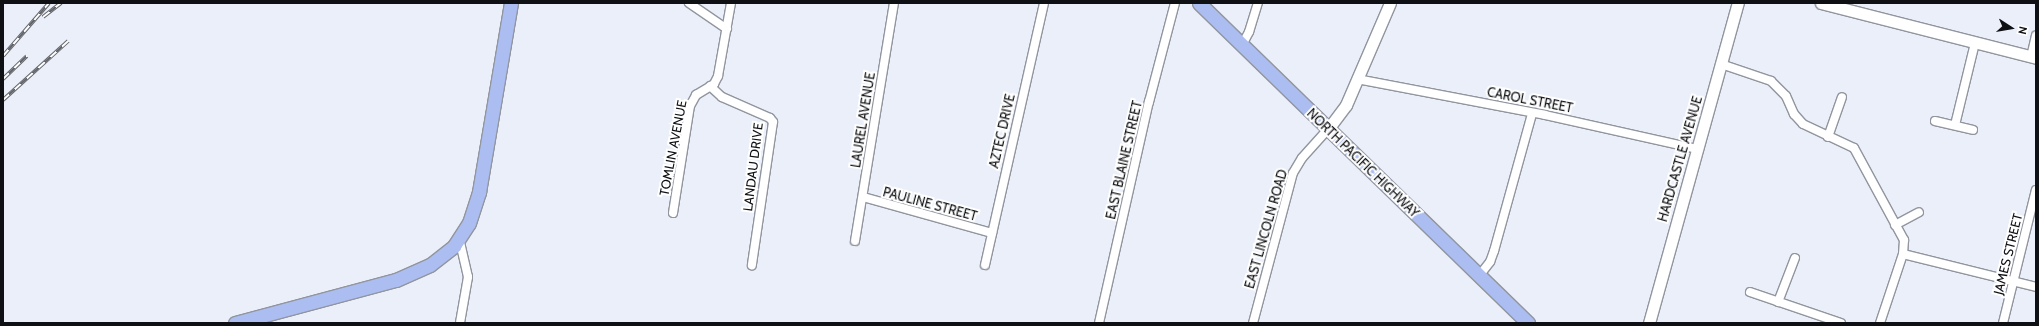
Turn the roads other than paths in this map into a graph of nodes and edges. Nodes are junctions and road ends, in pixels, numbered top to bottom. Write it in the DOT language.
graph roads {
  1 [pos="511,3"];
  2 [pos="689,3"];
  3 [pos="731,3"];
  4 [pos="894,3"];
  5 [pos="1044,3"];
  6 [pos="1175,3"];
  7 [pos="1199,3"];
  8 [pos="1258,3"];
  9 [pos="1390,3"];
  10 [pos="1738,3"];
  11 [pos="1821,3"];
  12 [pos="727,29"];
  13 [pos="2036,36"];
  14 [pos="1975,43"];
  15 [pos="1242,45"];
  16 [pos="2033,58"];
  17 [pos="1721,64"];
  18 [pos="1357,79"];
  19 [pos="710,86"];
  20 [pos="1842,97"];
  21 [pos="1532,114"];
  22 [pos="1935,121"];
  23 [pos="1955,125"];
  24 [pos="1328,129"];
  25 [pos="1973,130"];
  26 [pos="1828,136"];
  27 [pos="1697,149"];
  28 [pos="2036,190"];
  29 [pos="863,198"];
  30 [pos="1919,212"];
  31 [pos="673,213"];
  32 [pos="1895,225"];
  33 [pos="992,233"];
  34 [pos="459,238"];
  35 [pos="855,241"];
  36 [pos="1903,254"];
  37 [pos="1795,258"];
  38 [pos="752,265"];
  39 [pos="985,265"];
  40 [pos="1479,276"];
  41 [pos="2014,282"];
  42 [pos="2036,287"];
  43 [pos="1750,292"];
  44 [pos="1778,302"];
  45 [pos="235,323"];
  46 [pos="460,323"];
  47 [pos="1099,323"];
  48 [pos="1253,323"];
  49 [pos="1528,323"];
  50 [pos="1649,323"];
  51 [pos="1841,323"];
  52 [pos="1880,323"];
  53 [pos="2003,323"];
  1 -- 34 [label="main road"];
  2 -- 12 [label="street"];
  3 -- 12 [label="street, TOMLIN AVENUE"];
  4 -- 29 [label="street, LAUREL AVENUE"];
  5 -- 33 [label="street, AZTEC DRIVE"];
  6 -- 47 [label="street, EAST BLAINE STREET"];
  7 -- 15 [label="main road, NORTH PACIFIC HIGHWAY"];
  8 -- 15 [label="street"];
  9 -- 18 [label="street"];
  10 -- 17 [label="street, HARDCASTLE AVENUE"];
  11 -- 14 [label="street"];
  12 -- 19 [label="street, TOMLIN AVENUE"];
  13 -- 16 [label="street"];
  14 -- 16 [label="street"];
  14 -- 23 [label="street"];
  15 -- 24 [label="main road, NORTH PACIFIC HIGHWAY"];
  17 -- 26 [label="street"];
  17 -- 27 [label="street, HARDCASTLE AVENUE"];
  18 -- 21 [label="street, CAROL STREET"];
  18 -- 24 [label="street"];
  19 -- 31 [label="street, TOMLIN AVENUE"];
  19 -- 38 [label="street, LANDAU DRIVE"];
  20 -- 26 [label="street"];
  21 -- 27 [label="street, CAROL STREET"];
  21 -- 40 [label="street"];
  22 -- 23 [label="street"];
  23 -- 25 [label="street"];
  24 -- 40 [label="main road, NORTH PACIFIC HIGHWAY"];
  24 -- 48 [label="street, EAST LINCOLN ROAD"];
  26 -- 32 [label="street"];
  27 -- 50 [label="street, HARDCASTLE AVENUE"];
  28 -- 41 [label="street, JAMES STREET"];
  29 -- 33 [label="street, PAULINE STREET"];
  29 -- 35 [label="street, LAUREL AVENUE"];
  30 -- 32 [label="street"];
  32 -- 36 [label="street"];
  33 -- 39 [label="street, AZTEC DRIVE"];
  34 -- 45 [label="main road"];
  34 -- 46 [label="street"];
  36 -- 41 [label="street"];
  36 -- 52 [label="street"];
  37 -- 44 [label="street"];
  40 -- 49 [label="main road, NORTH PACIFIC HIGHWAY"];
  41 -- 42 [label="street"];
  41 -- 53 [label="street, JAMES STREET"];
  43 -- 44 [label="street"];
  44 -- 51 [label="street"];
}
